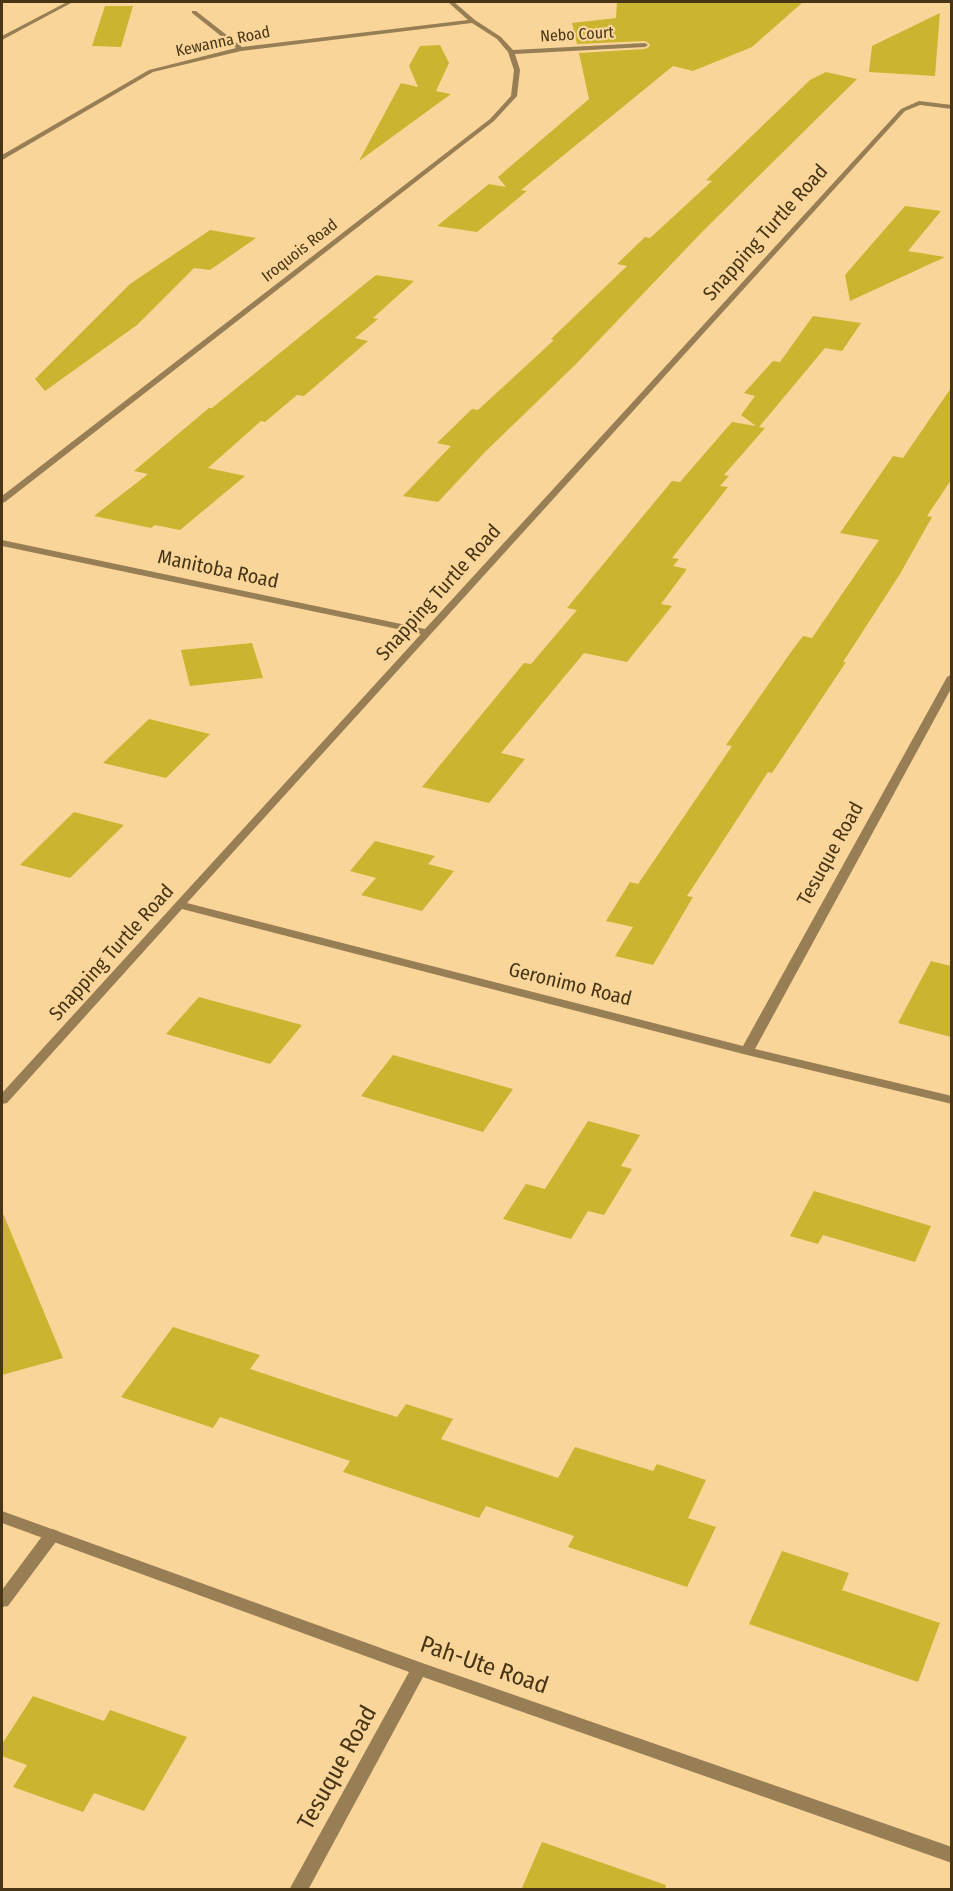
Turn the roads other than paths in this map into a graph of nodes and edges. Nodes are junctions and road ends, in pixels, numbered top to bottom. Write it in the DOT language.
graph roads {
  1 [pos="70,2"];
  2 [pos="451,2"];
  3 [pos="194,12"];
  4 [pos="473,21"];
  5 [pos="2,38"];
  6 [pos="645,45"];
  7 [pos="241,49"];
  8 [pos="511,52"];
  9 [pos="951,107"];
  10 [pos="2,158"];
  11 [pos="2,500"];
  12 [pos="2,543"];
  13 [pos="427,632"];
  14 [pos="951,676"];
  15 [pos="180,905"];
  16 [pos="747,1051"];
  17 [pos="2,1100"];
  18 [pos="951,1100"];
  19 [pos="2,1517"];
  20 [pos="52,1535"];
  21 [pos="2,1601"];
  22 [pos="419,1669"];
  23 [pos="951,1855"];
  24 [pos="298,1890"];
  1 -- 5 [label="street"];
  2 -- 4 [label="street"];
  3 -- 7 [label="street"];
  4 -- 7 [label="street, Kewanna Road"];
  4 -- 8 [label="street"];
  6 -- 8 [label="street, Nebo Court"];
  7 -- 10 [label="street, Kewanna Road"];
  8 -- 11 [label="street, Iroquois Road"];
  9 -- 13 [label="street, Snapping Turtle Road"];
  12 -- 13 [label="street, Manitoba Road"];
  13 -- 15 [label="street, Snapping Turtle Road"];
  14 -- 16 [label="street, Tesuque Road"];
  15 -- 16 [label="street, Geronimo Road"];
  15 -- 17 [label="street, Snapping Turtle Road"];
  16 -- 18 [label="street, Geronimo Road"];
  19 -- 20 [label="street, Pah-Ute Road"];
  20 -- 21 [label="street"];
  20 -- 22 [label="street, Pah-Ute Road"];
  22 -- 23 [label="street, Pah-Ute Road"];
  22 -- 24 [label="street, Tesuque Road"];
}
